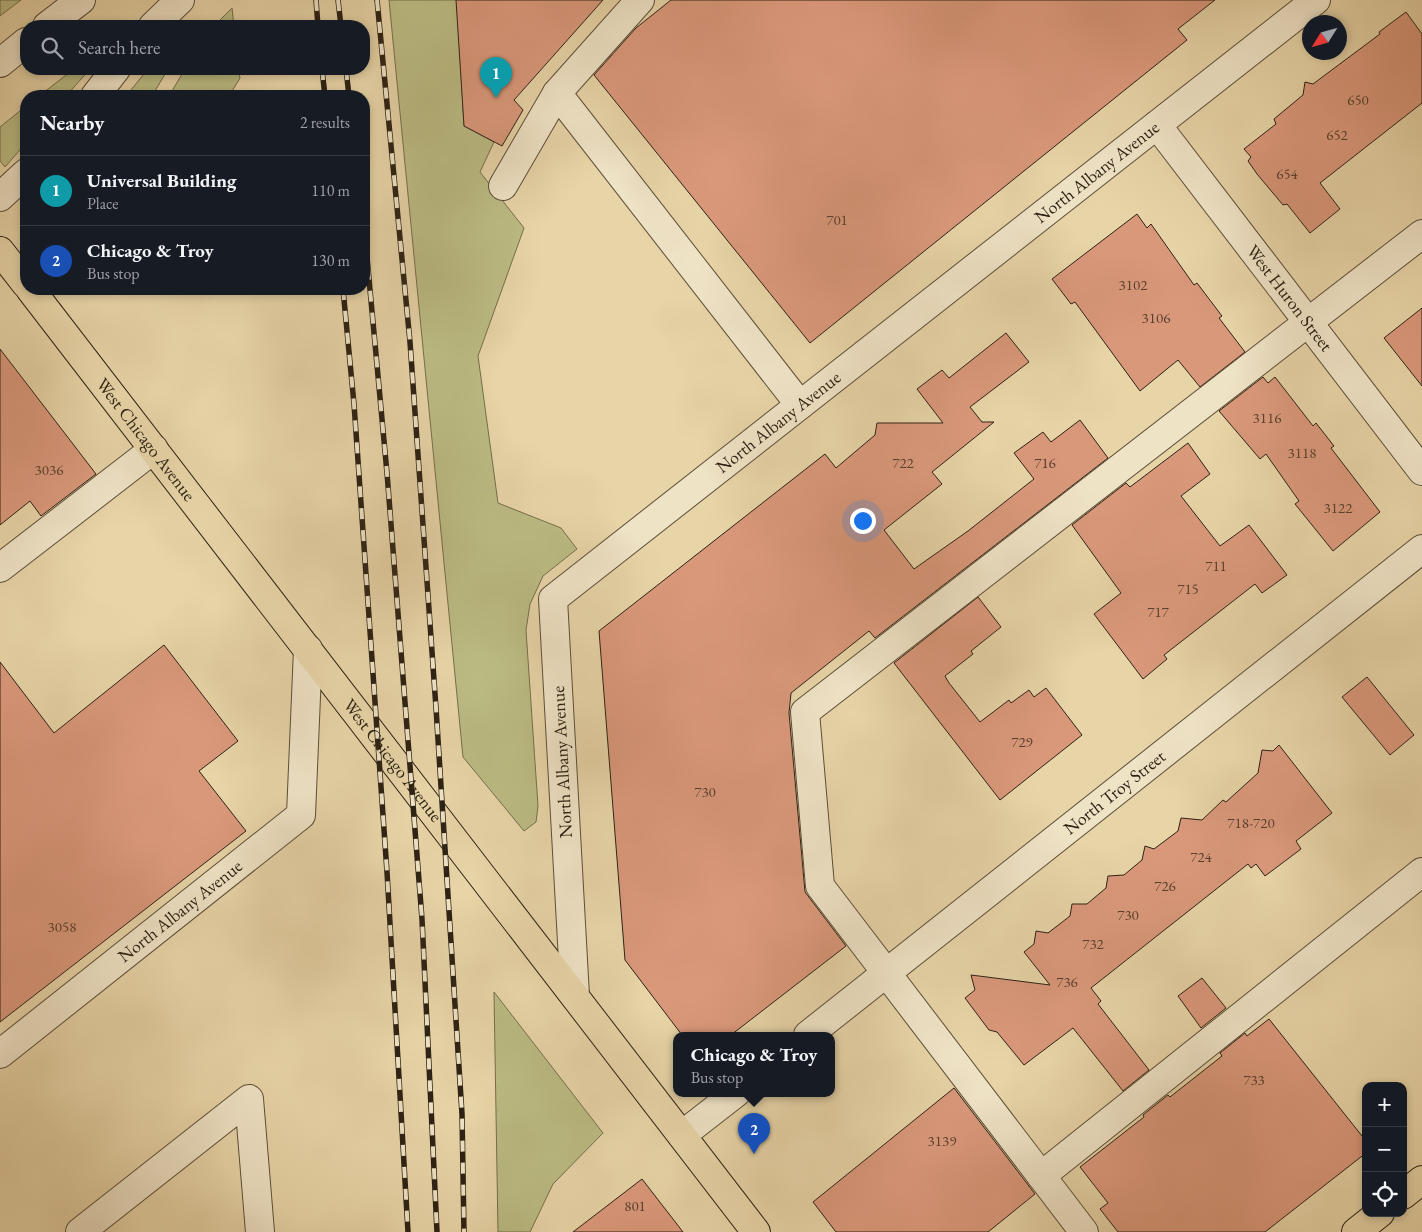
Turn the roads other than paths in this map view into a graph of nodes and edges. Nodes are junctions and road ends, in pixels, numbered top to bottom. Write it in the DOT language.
graph roads {
  1 [pos="81,0"];
  2 [pos="180,0"];
  3 [pos="640,0"];
  4 [pos="1316,0"];
  5 [pos="55,20"];
  6 [pos="159,20"];
  7 [pos="20,47"];
  8 [pos="0,63"];
  9 [pos="111,75"];
  10 [pos="99,90"];
  11 [pos="557,93"];
  12 [pos="1157,125"];
  13 [pos="20,179"];
  14 [pos="503,186"];
  15 [pos="0,197"];
  16 [pos="1422,234"];
  17 [pos="0,251"];
  18 [pos="20,276"];
  19 [pos="35,295"];
  20 [pos="1309,324"];
  21 [pos="800,405"];
  22 [pos="154,449"];
  23 [pos="1422,471"];
  24 [pos="1422,549"];
  25 [pos="0,568"];
  26 [pos="308,649"];
  27 [pos="1422,872"];
  28 [pos="887,973"];
  29 [pos="574,996"];
  30 [pos="812,1032"];
  31 [pos="0,1054"];
  32 [pos="731,1097"];
  33 [pos="682,1135"];
  34 [pos="1041,1176"];
  35 [pos="1422,1180"];
  36 [pos="1407,1192"];
  37 [pos="1375,1217"];
  38 [pos="80,1232"];
  39 [pos="260,1232"];
  40 [pos="756,1232"];
  41 [pos="1084,1232"];
  42 [pos="1356,1232"];
  1 -- 5 [label="street"];
  2 -- 6 [label="street"];
  3 -- 11 [label="street"];
  4 -- 12 [label="street, North Albany Avenue"];
  7 -- 8 [label="street"];
  9 -- 10 [label="street"];
  11 -- 14 [label="street"];
  11 -- 21 [label="street"];
  12 -- 20 [label="street, West Huron Street"];
  12 -- 21 [label="street, North Albany Avenue"];
  13 -- 15 [label="street"];
  16 -- 20 [label="street"];
  17 -- 18 [label="main road"];
  19 -- 22 [label="main road, West Chicago Avenue"];
  20 -- 23 [label="street, West Huron Street"];
  20 -- 28 [label="street"];
  21 -- 29 [label="street, North Albany Avenue"];
  22 -- 25 [label="street"];
  22 -- 26 [label="main road, West Chicago Avenue"];
  24 -- 28 [label="street, North Troy Street"];
  26 -- 29 [label="main road, West Chicago Avenue"];
  26 -- 31 [label="street, North Albany Avenue"];
  27 -- 34 [label="street"];
  28 -- 30 [label="street, North Troy Street"];
  28 -- 34 [label="street"];
  29 -- 33 [label="main road, West Chicago Avenue"];
  32 -- 33 [label="street"];
  33 -- 40 [label="main road, West Chicago Avenue"];
  34 -- 41 [label="street"];
  35 -- 36 [label="main road"];
  37 -- 42 [label="main road"];
  38 -- 39 [label="street"];
}
